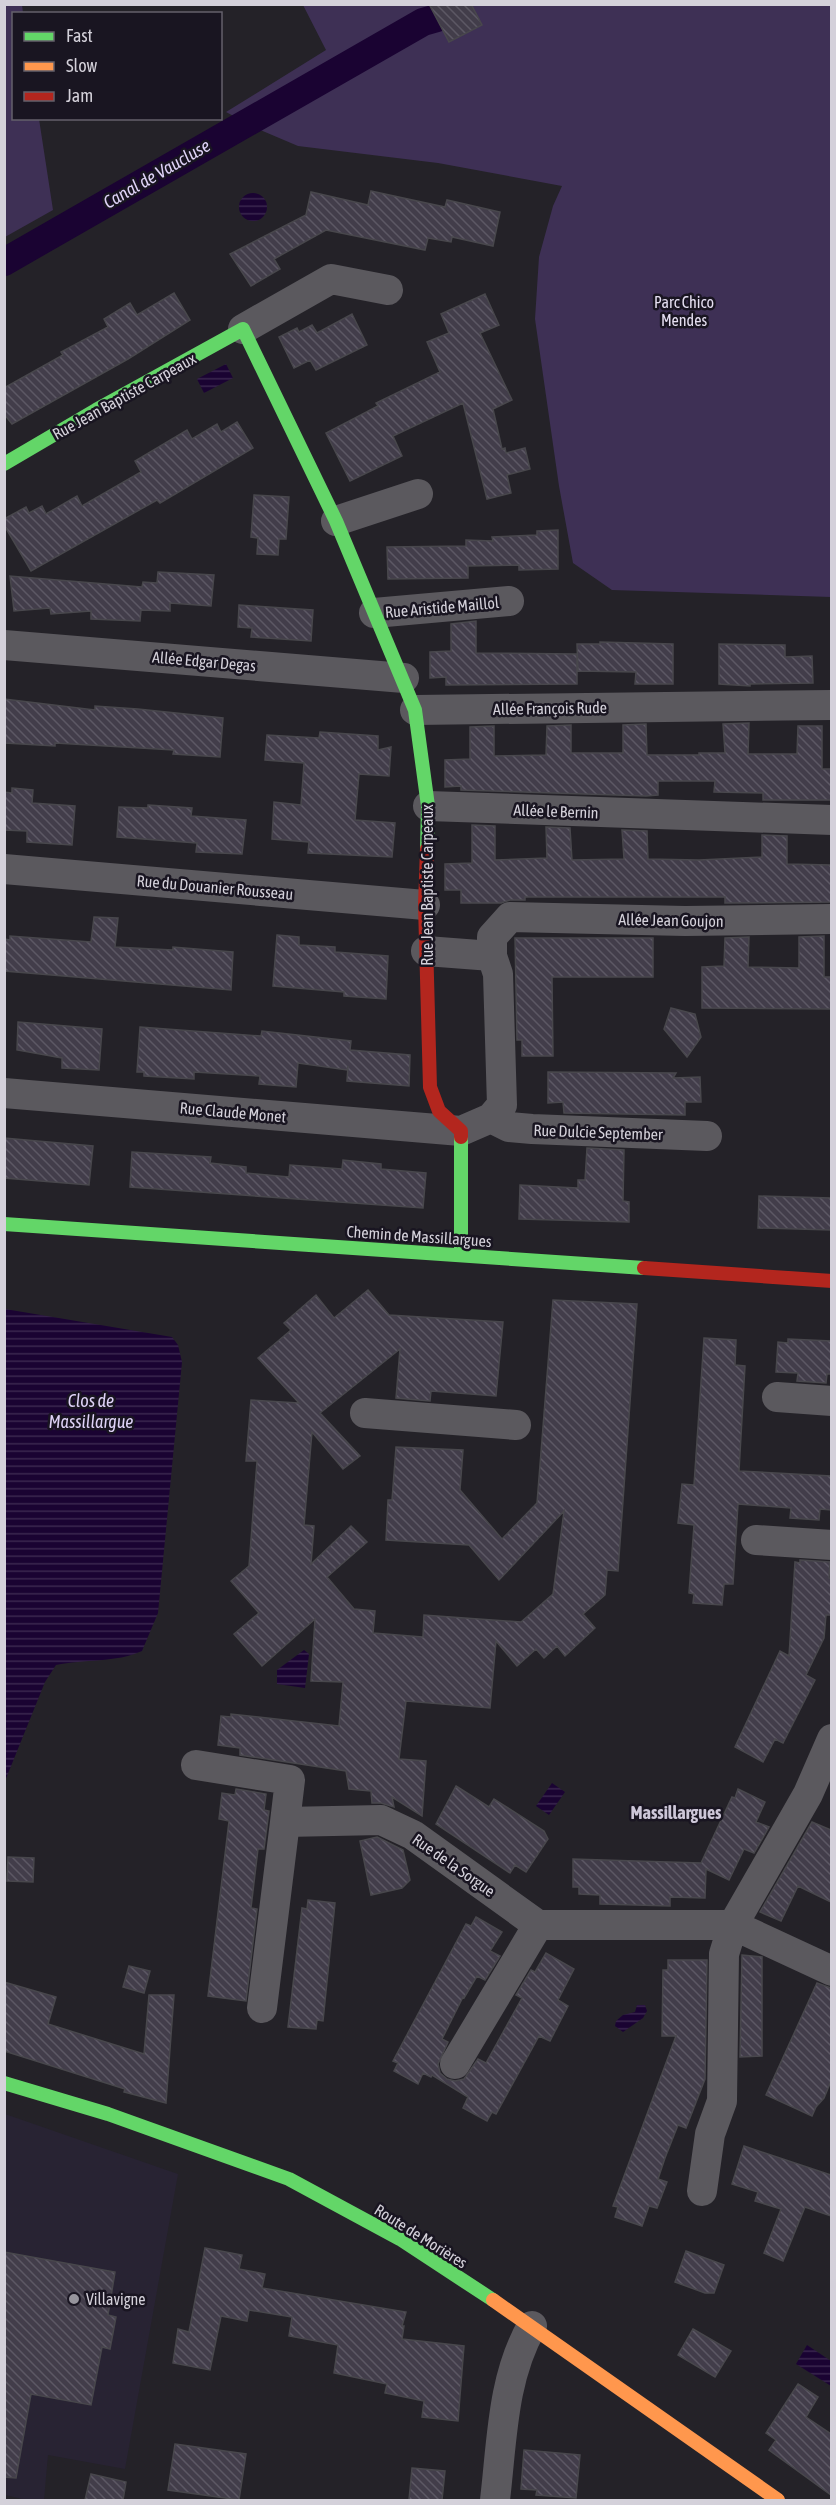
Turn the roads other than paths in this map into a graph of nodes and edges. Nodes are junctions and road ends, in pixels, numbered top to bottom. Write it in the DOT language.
graph roads {
  1 [pos="388,290"];
  2 [pos="243,329"];
  3 [pos="4,464"];
  4 [pos="418,494"];
  5 [pos="336,521"];
  6 [pos="509,601"];
  7 [pos="374,613"];
  8 [pos="4,645"];
  9 [pos="404,678"];
  10 [pos="831,705"];
  11 [pos="416,710"];
  12 [pos="428,806"];
  13 [pos="831,820"];
  14 [pos="4,869"];
  15 [pos="425,904"];
  16 [pos="831,919"];
  17 [pos="426,951"];
  18 [pos="492,956"];
  19 [pos="4,1093"];
  20 [pos="491,1118"];
  21 [pos="461,1131"];
  22 [pos="707,1136"];
  23 [pos="4,1224"];
  24 [pos="461,1255"];
  25 [pos="831,1281"];
  26 [pos="777,1397"];
  27 [pos="831,1401"];
  28 [pos="365,1413"];
  29 [pos="516,1425"];
  30 [pos="756,1540"];
  31 [pos="831,1545"];
  32 [pos="831,1738"];
  33 [pos="196,1765"];
  34 [pos="285,1822"];
  35 [pos="733,1924"];
  36 [pos="538,1925"];
  37 [pos="831,1971"];
  38 [pos="262,2008"];
  39 [pos="455,2064"];
  40 [pos="4,2083"];
  41 [pos="702,2191"];
  42 [pos="532,2326"];
  43 [pos="495,2500"];
  44 [pos="778,2500"];
  1 -- 2 [label="street, Rue Jean Baptiste Carpeaux"];
  2 -- 3 [label="street, Rue Jean Baptiste Carpeaux"];
  2 -- 5 [label="street, Rue Jean Baptiste Carpeaux"];
  4 -- 5 [label="street"];
  5 -- 7 [label="street, Rue Jean Baptiste Carpeaux"];
  6 -- 7 [label="street, Rue Aristide Maillol"];
  7 -- 9 [label="street, Rue Jean Baptiste Carpeaux"];
  8 -- 9 [label="street, Allée Edgar Degas"];
  9 -- 11 [label="street, Rue Jean Baptiste Carpeaux"];
  10 -- 11 [label="street, Allée François Rude"];
  11 -- 12 [label="street, Rue Jean Baptiste Carpeaux"];
  12 -- 13 [label="street, Allée le Bernin"];
  12 -- 15 [label="street, Rue Jean Baptiste Carpeaux"];
  14 -- 15 [label="street, Rue du Douanier Rousseau"];
  15 -- 17 [label="street, Rue Jean Baptiste Carpeaux"];
  16 -- 18 [label="street, Allée Jean Goujon"];
  17 -- 18 [label="street"];
  17 -- 21 [label="street, Rue Jean Baptiste Carpeaux"];
  18 -- 20 [label="street"];
  19 -- 21 [label="street, Rue Claude Monet"];
  20 -- 21 [label="street"];
  20 -- 22 [label="street, Rue Dulcie September"];
  21 -- 24 [label="street"];
  23 -- 24 [label="street, Chemin de Massillargues"];
  24 -- 25 [label="street, Chemin de Massillargues"];
  26 -- 27 [label="street"];
  28 -- 29 [label="street"];
  30 -- 31 [label="street"];
  32 -- 35 [label="street"];
  33 -- 34 [label="street"];
  34 -- 36 [label="street, Rue de la Sorgue"];
  34 -- 38 [label="street"];
  35 -- 36 [label="street"];
  35 -- 37 [label="street"];
  35 -- 41 [label="street"];
  36 -- 39 [label="street"];
  40 -- 42 [label="street, Route de Morières"];
  42 -- 43 [label="street"];
  42 -- 44 [label="street, Route de Morières"];
}
